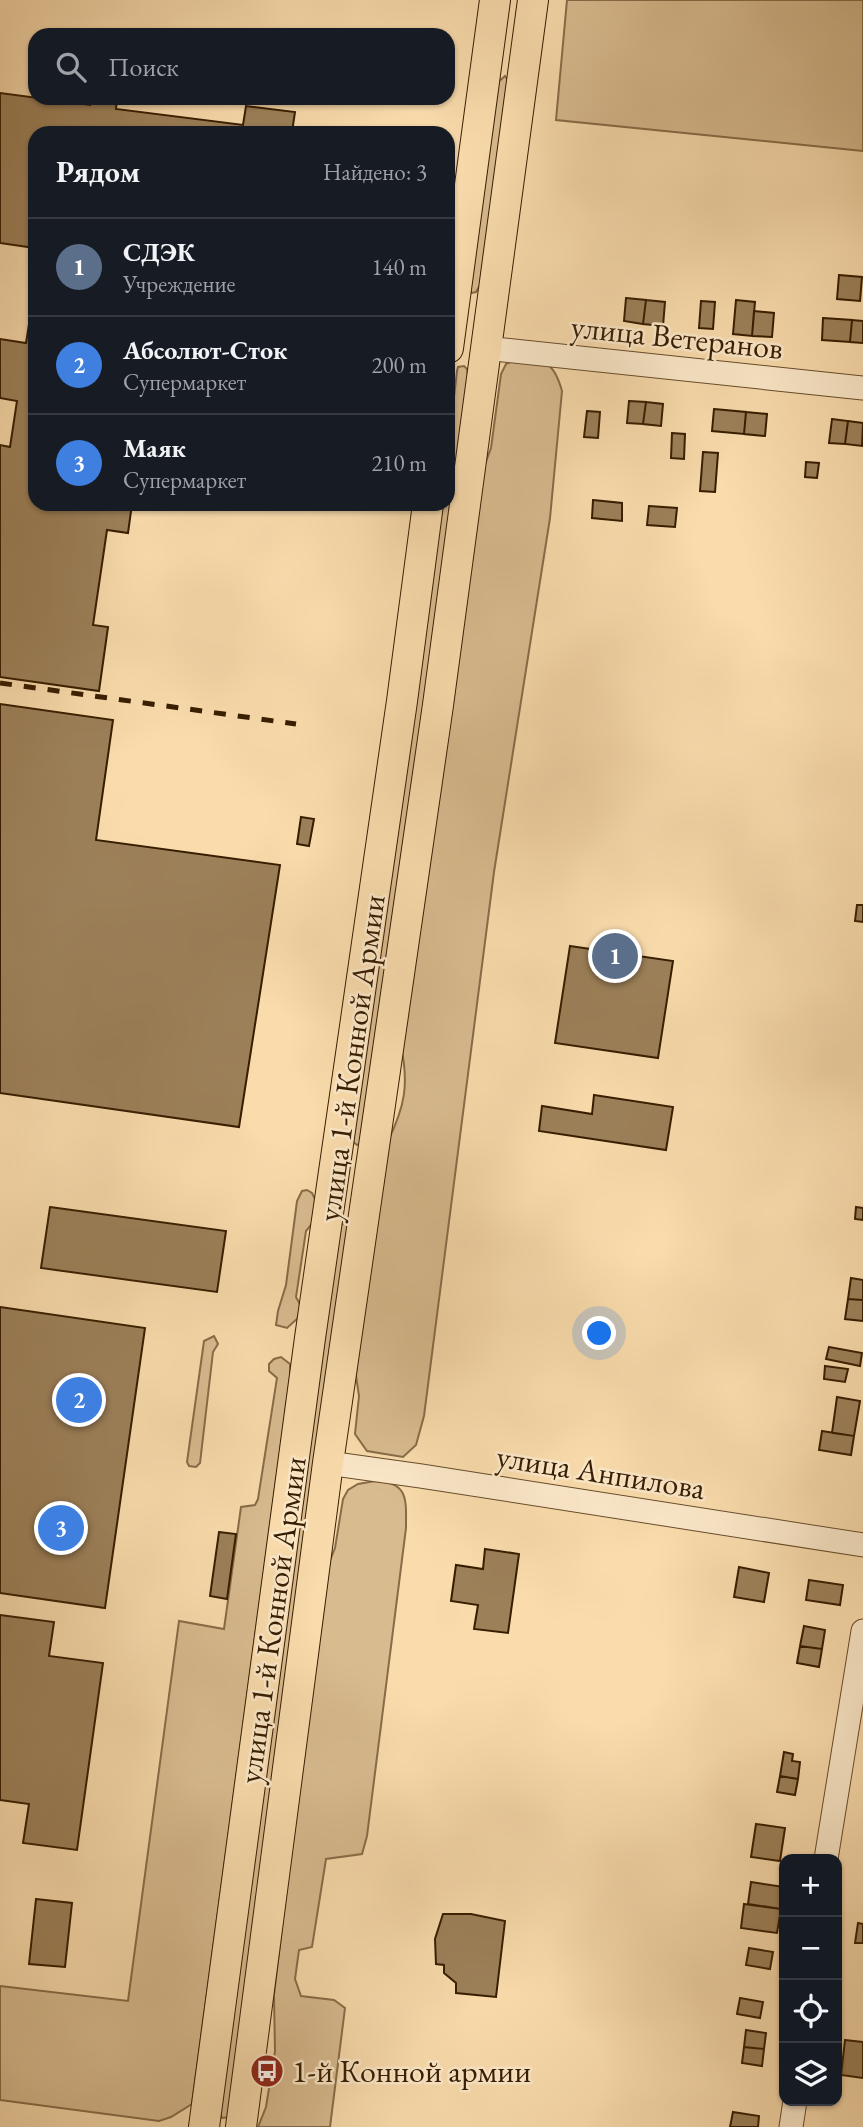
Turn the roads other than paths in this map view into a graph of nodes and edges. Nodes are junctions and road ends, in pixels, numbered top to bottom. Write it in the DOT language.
graph roads {
  1 [pos="495,0"];
  2 [pos="533,0"];
  3 [pos="489,38"];
  4 [pos="527,42"];
  5 [pos="455,296"];
  6 [pos="455,342"];
  7 [pos="485,344"];
  8 [pos="863,388"];
  9 [pos="427,511"];
  10 [pos="332,1177"];
  11 [pos="369,1182"];
  12 [pos="328,1463"];
  13 [pos="863,1545"];
  14 [pos="863,1631"];
  15 [pos="827,1854"];
  16 [pos="794,2106"];
  17 [pos="204,2127"];
  18 [pos="241,2127"];
  19 [pos="791,2127"];
  1 -- 3 [label="main road"];
  2 -- 4 [label="main road, улица 1-й Конной Армии"];
  3 -- 4 [label="main road"];
  3 -- 5 [label="main road"];
  4 -- 7 [label="main road, улица 1-й Конной Армии"];
  6 -- 7 [label="main road"];
  7 -- 8 [label="street, улица Ветеранов"];
  7 -- 11 [label="main road, улица 1-й Конной Армии"];
  9 -- 10 [label="main road, улица 1-й Конной Армии"];
  10 -- 11 [label="main road"];
  10 -- 17 [label="main road, улица 1-й Конной Армии"];
  11 -- 12 [label="main road, улица 1-й Конной Армии"];
  12 -- 13 [label="street, улица Анпилова"];
  12 -- 18 [label="main road, улица 1-й Конной Армии"];
  14 -- 15 [label="street"];
  16 -- 19 [label="street"];
}
